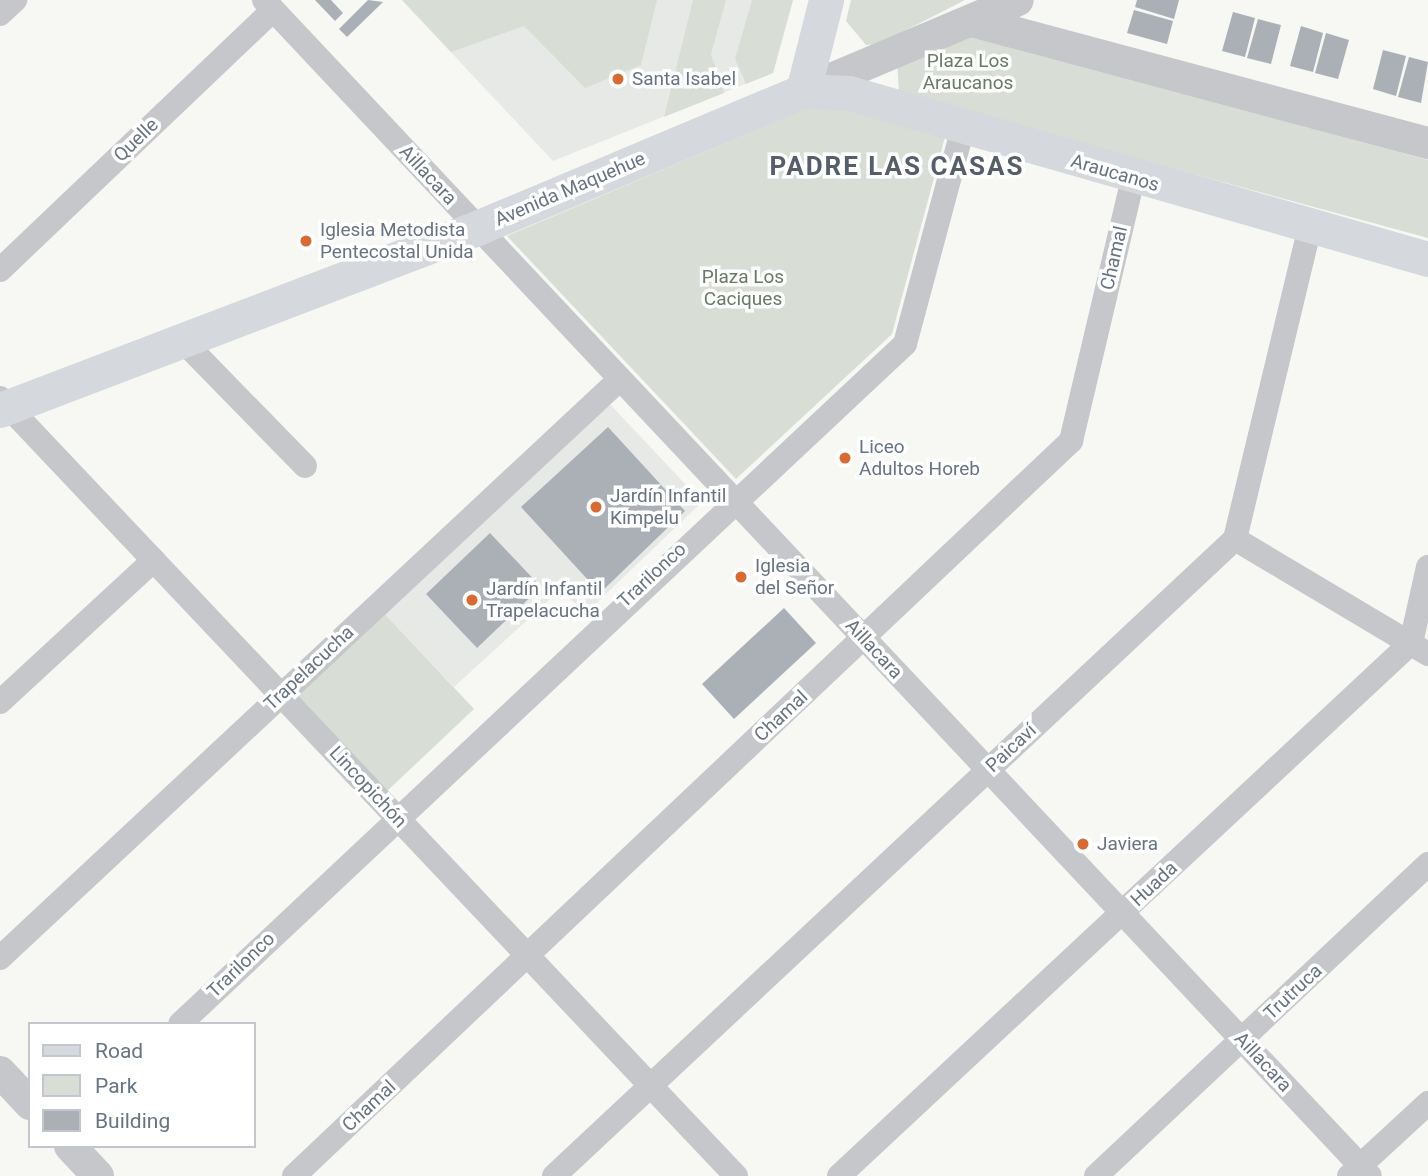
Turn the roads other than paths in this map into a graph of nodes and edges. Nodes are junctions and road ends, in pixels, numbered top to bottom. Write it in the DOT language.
graph roads {
  1 [pos="15,0"];
  2 [pos="826,0"];
  3 [pos="1018,0"];
  4 [pos="268,5"];
  5 [pos="0,14"];
  6 [pos="972,22"];
  7 [pos="803,91"];
  8 [pos="963,127"];
  9 [pos="1428,143"];
  10 [pos="1133,178"];
  11 [pos="1310,227"];
  12 [pos="477,228"];
  13 [pos="1428,259"];
  14 [pos="0,270"];
  15 [pos="182,340"];
  16 [pos="620,379"];
  17 [pos="3,405"];
  18 [pos="305,467"];
  19 [pos="733,499"];
  20 [pos="1235,539"];
  21 [pos="154,560"];
  22 [pos="1428,568"];
  23 [pos="863,638"];
  24 [pos="1419,648"];
  25 [pos="281,694"];
  26 [pos="0,702"];
  27 [pos="987,770"];
  28 [pos="396,816"];
  29 [pos="1428,864"];
  30 [pos="1122,913"];
  31 [pos="528,955"];
  32 [pos="0,958"];
  33 [pos="182,1022"];
  34 [pos="1242,1040"];
  35 [pos="0,1072"];
  36 [pos="651,1086"];
  37 [pos="28,1102"];
  38 [pos="1428,1102"];
  39 [pos="72,1148"];
  40 [pos="1359,1172"];
  41 [pos="98,1176"];
  42 [pos="294,1176"];
  43 [pos="554,1176"];
  44 [pos="736,1176"];
  45 [pos="839,1176"];
  46 [pos="1096,1176"];
  1 -- 5 [label="street"];
  2 -- 7 [label="main road"];
  3 -- 6 [label="street, Avenida Maquehue"];
  4 -- 12 [label="street, Aillacara"];
  4 -- 14 [label="street, Quelle"];
  6 -- 7 [label="street, Avenida Maquehue"];
  6 -- 9 [label="street"];
  7 -- 8 [label="main road, Araucanos"];
  7 -- 12 [label="main road, Avenida Maquehue"];
  8 -- 10 [label="main road, Araucanos"];
  8 -- 19 [label="street, Trarilonco"];
  10 -- 11 [label="main road, Araucanos"];
  10 -- 23 [label="street, Chamal"];
  11 -- 13 [label="main road, Araucanos"];
  11 -- 20 [label="street"];
  12 -- 15 [label="main road, Avenida Maquehue"];
  12 -- 16 [label="street, Aillacara"];
  15 -- 17 [label="main road, Avenida Maquehue"];
  15 -- 18 [label="street"];
  16 -- 19 [label="street, Aillacara"];
  16 -- 25 [label="street, Trapelacucha"];
  17 -- 21 [label="street, Lincopichón"];
  19 -- 23 [label="street, Aillacara"];
  19 -- 28 [label="street, Trarilonco"];
  20 -- 24 [label="street"];
  20 -- 27 [label="street, Paicaví"];
  21 -- 25 [label="street, Lincopichón"];
  21 -- 26 [label="street"];
  22 -- 24 [label="street"];
  23 -- 27 [label="street, Aillacara"];
  23 -- 31 [label="street, Chamal"];
  24 -- 30 [label="street, Huada"];
  25 -- 28 [label="street, Lincopichón"];
  25 -- 32 [label="street, Trapelacucha"];
  27 -- 30 [label="street, Aillacara"];
  27 -- 36 [label="street, Paicaví"];
  28 -- 31 [label="street, Lincopichón"];
  28 -- 33 [label="street, Trarilonco"];
  29 -- 34 [label="street, Trutruca"];
  30 -- 34 [label="street, Aillacara"];
  30 -- 45 [label="street, Huada"];
  31 -- 36 [label="street, Lincopichón"];
  31 -- 42 [label="street, Chamal"];
  34 -- 40 [label="street, Aillacara"];
  34 -- 46 [label="street, Trutruca"];
  35 -- 37 [label="street"];
  36 -- 43 [label="street, Paicaví"];
  36 -- 44 [label="street, Lincopichón"];
  38 -- 40 [label="street"];
  39 -- 41 [label="street"];
}
